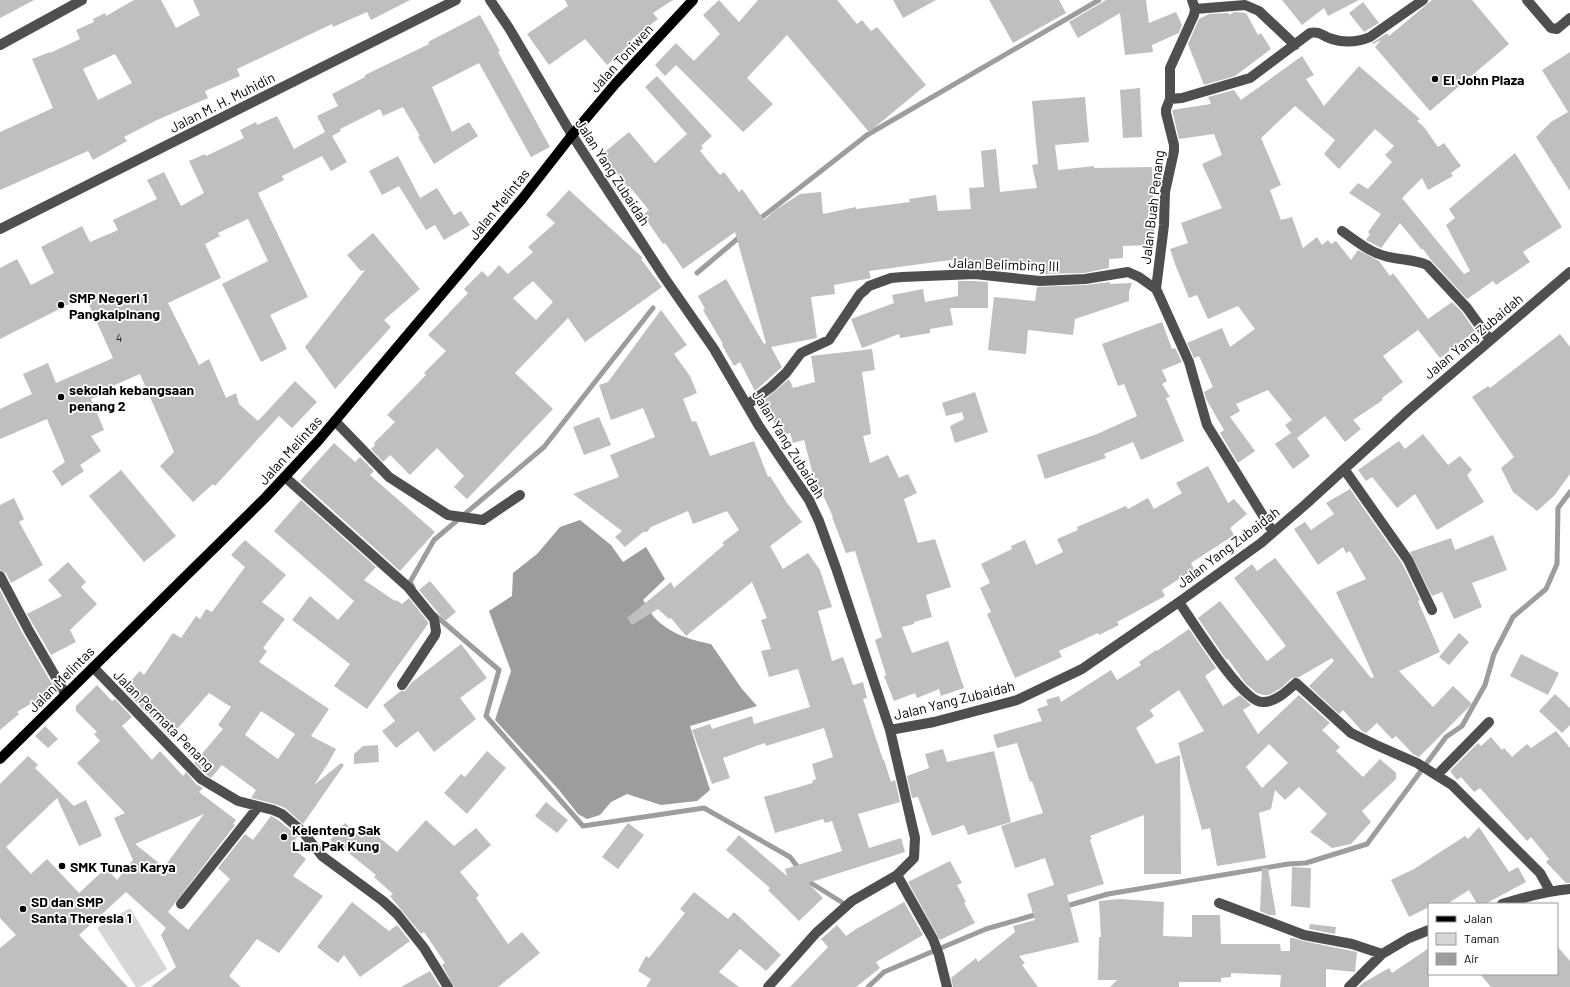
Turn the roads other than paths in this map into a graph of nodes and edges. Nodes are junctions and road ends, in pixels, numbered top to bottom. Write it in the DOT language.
graph roads {
  1 [pos="82,0"];
  2 [pos="456,0"];
  3 [pos="490,0"];
  4 [pos="693,0"];
  5 [pos="1423,0"];
  6 [pos="1527,0"];
  7 [pos="1193,4"];
  8 [pos="1570,18"];
  9 [pos="1295,45"];
  10 [pos="0,46"];
  11 [pos="1170,100"];
  12 [pos="572,135"];
  13 [pos="0,229"];
  14 [pos="1342,231"];
  15 [pos="1570,272"];
  16 [pos="1156,289"];
  17 [pos="1490,340"];
  18 [pos="747,405"];
  19 [pos="335,422"];
  20 [pos="1344,469"];
  21 [pos="285,477"];
  22 [pos="520,495"];
  23 [pos="1273,532"];
  24 [pos="0,576"];
  25 [pos="1179,602"];
  26 [pos="1432,610"];
  27 [pos="93,667"];
  28 [pos="402,685"];
  29 [pos="65,693"];
  30 [pos="1489,722"];
  31 [pos="890,730"];
  32 [pos="0,759"];
  33 [pos="1435,774"];
  34 [pos="258,807"];
  35 [pos="898,875"];
  36 [pos="1570,890"];
  37 [pos="1550,891"];
  38 [pos="1219,903"];
  39 [pos="1506,903"];
  40 [pos="181,904"];
  41 [pos="1428,930"];
  42 [pos="1382,954"];
  43 [pos="448,987"];
  44 [pos="768,987"];
  45 [pos="947,987"];
  46 [pos="1349,987"];
  1 -- 10 [label="street"];
  2 -- 13 [label="street, Jalan M. H. Muhidin"];
  3 -- 12 [label="street, Jalan Yang Zubaidah"];
  4 -- 12 [label="main road, Jalan Toniwen"];
  5 -- 9 [label="street"];
  6 -- 8 [label="street"];
  7 -- 9 [label="street"];
  7 -- 11 [label="street, Jalan Buah Penang"];
  9 -- 11 [label="street"];
  11 -- 16 [label="street, Jalan Buah Penang"];
  12 -- 18 [label="street, Jalan Yang Zubaidah"];
  12 -- 19 [label="main road, Jalan Melintas"];
  14 -- 17 [label="street"];
  15 -- 17 [label="street, Jalan Yang Zubaidah"];
  16 -- 18 [label="street, Jalan Belimbing III"];
  16 -- 23 [label="street, Jalan Belimbing III"];
  17 -- 20 [label="street, Jalan Yang Zubaidah"];
  18 -- 31 [label="street, Jalan Yang Zubaidah"];
  19 -- 21 [label="main road, Jalan Melintas"];
  19 -- 22 [label="street"];
  20 -- 23 [label="street, Jalan Yang Zubaidah"];
  20 -- 26 [label="street"];
  21 -- 27 [label="main road, Jalan Melintas"];
  21 -- 28 [label="street"];
  23 -- 25 [label="street, Jalan Yang Zubaidah"];
  24 -- 29 [label="street"];
  25 -- 31 [label="street, Jalan Yang Zubaidah"];
  25 -- 33 [label="street"];
  27 -- 29 [label="main road, Jalan Melintas"];
  27 -- 34 [label="street, Jalan Permata Penang"];
  29 -- 32 [label="main road, Jalan Melintas"];
  30 -- 33 [label="street"];
  31 -- 35 [label="street"];
  33 -- 37 [label="street"];
  34 -- 40 [label="street"];
  34 -- 43 [label="street, Jalan Permata Penang"];
  35 -- 44 [label="street"];
  35 -- 45 [label="street"];
  36 -- 37 [label="street"];
  37 -- 39 [label="street"];
  38 -- 42 [label="street"];
  41 -- 42 [label="street"];
  42 -- 46 [label="street"];
}
